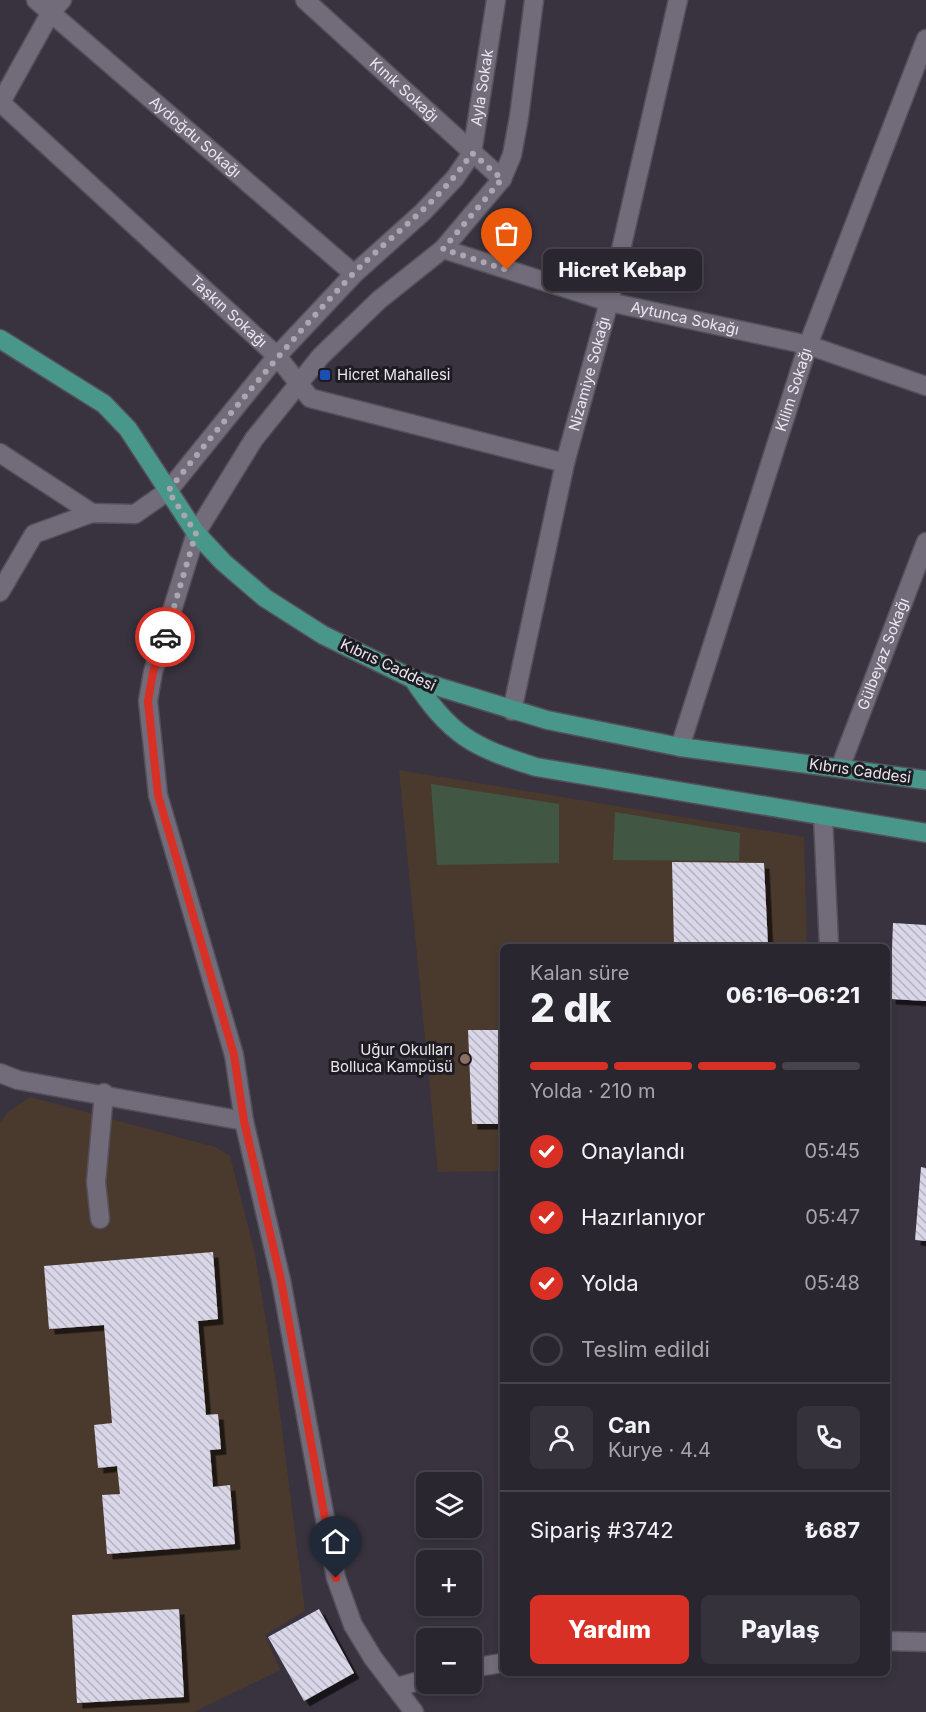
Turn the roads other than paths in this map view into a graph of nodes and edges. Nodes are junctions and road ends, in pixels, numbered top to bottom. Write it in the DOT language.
graph roads {
  1 [pos="36,0"];
  2 [pos="305,0"];
  3 [pos="496,0"];
  4 [pos="534,0"];
  5 [pos="678,0"];
  6 [pos="56,6"];
  7 [pos="926,39"];
  8 [pos="0,103"];
  9 [pos="472,153"];
  10 [pos="502,179"];
  11 [pos="443,249"];
  12 [pos="354,274"];
  13 [pos="609,302"];
  14 [pos="0,339"];
  15 [pos="808,345"];
  16 [pos="277,356"];
  17 [pos="299,385"];
  18 [pos="926,386"];
  19 [pos="0,453"];
  20 [pos="565,463"];
  21 [pos="168,491"];
  22 [pos="92,513"];
  23 [pos="196,533"];
  24 [pos="926,543"];
  25 [pos="0,592"];
  26 [pos="413,679"];
  27 [pos="512,711"];
  28 [pos="680,747"];
  29 [pos="840,768"];
  30 [pos="926,780"];
  31 [pos="823,816"];
  32 [pos="926,833"];
  33 [pos="828,944"];
  34 [pos="0,1073"];
  35 [pos="104,1093"];
  36 [pos="244,1121"];
  37 [pos="100,1219"];
  38 [pos="890,1641"];
  39 [pos="926,1642"];
  40 [pos="500,1664"];
  41 [pos="482,1667"];
  42 [pos="416,1682"];
  43 [pos="397,1687"];
  44 [pos="414,1712"];
  1 -- 6 [label="street, Aydoğdu Sokağı"];
  2 -- 9 [label="street, Kınık Sokağı"];
  3 -- 9 [label="street, Ayla Sokak"];
  4 -- 10 [label="street"];
  5 -- 13 [label="street, Nizamiye Sokağı"];
  6 -- 8 [label="street"];
  6 -- 12 [label="street, Aydoğdu Sokağı"];
  7 -- 15 [label="street, Kilim Sokağı"];
  8 -- 16 [label="street, Taşkın Sokağı"];
  9 -- 10 [label="street, Kınık Sokağı"];
  9 -- 12 [label="street, Ayla Sokak"];
  10 -- 11 [label="street"];
  11 -- 13 [label="street, Aytunca Sokağı"];
  11 -- 17 [label="street"];
  12 -- 16 [label="street, Ayla Sokak"];
  13 -- 15 [label="street, Aytunca Sokağı"];
  13 -- 20 [label="street, Nizamiye Sokağı"];
  14 -- 21 [label="main road, Kıbrıs Caddesi"];
  15 -- 18 [label="street, Aytunca Sokağı"];
  15 -- 28 [label="street, Kilim Sokağı"];
  16 -- 17 [label="street, Taşkın Sokağı"];
  16 -- 21 [label="street, Ayla Sokak"];
  17 -- 20 [label="street, Taşkın Sokağı"];
  17 -- 23 [label="street"];
  19 -- 22 [label="street"];
  20 -- 27 [label="street, Nizamiye Sokağı"];
  21 -- 22 [label="street, Ayla Sokak"];
  21 -- 23 [label="main road, Kıbrıs Caddesi"];
  22 -- 25 [label="street"];
  23 -- 26 [label="main road, Kıbrıs Caddesi"];
  23 -- 36 [label="street"];
  24 -- 29 [label="street, Gülbeyaz Sokağı"];
  26 -- 27 [label="main road, Kıbrıs Caddesi"];
  26 -- 31 [label="main road"];
  27 -- 28 [label="main road, Kıbrıs Caddesi"];
  28 -- 29 [label="main road, Kıbrıs Caddesi"];
  29 -- 30 [label="main road, Kıbrıs Caddesi"];
  31 -- 32 [label="main road"];
  31 -- 33 [label="street"];
  34 -- 35 [label="street"];
  35 -- 36 [label="street"];
  35 -- 37 [label="street"];
  36 -- 43 [label="street"];
  38 -- 39 [label="street"];
  40 -- 41 [label="street"];
  42 -- 43 [label="street"];
  43 -- 44 [label="street"];
}
